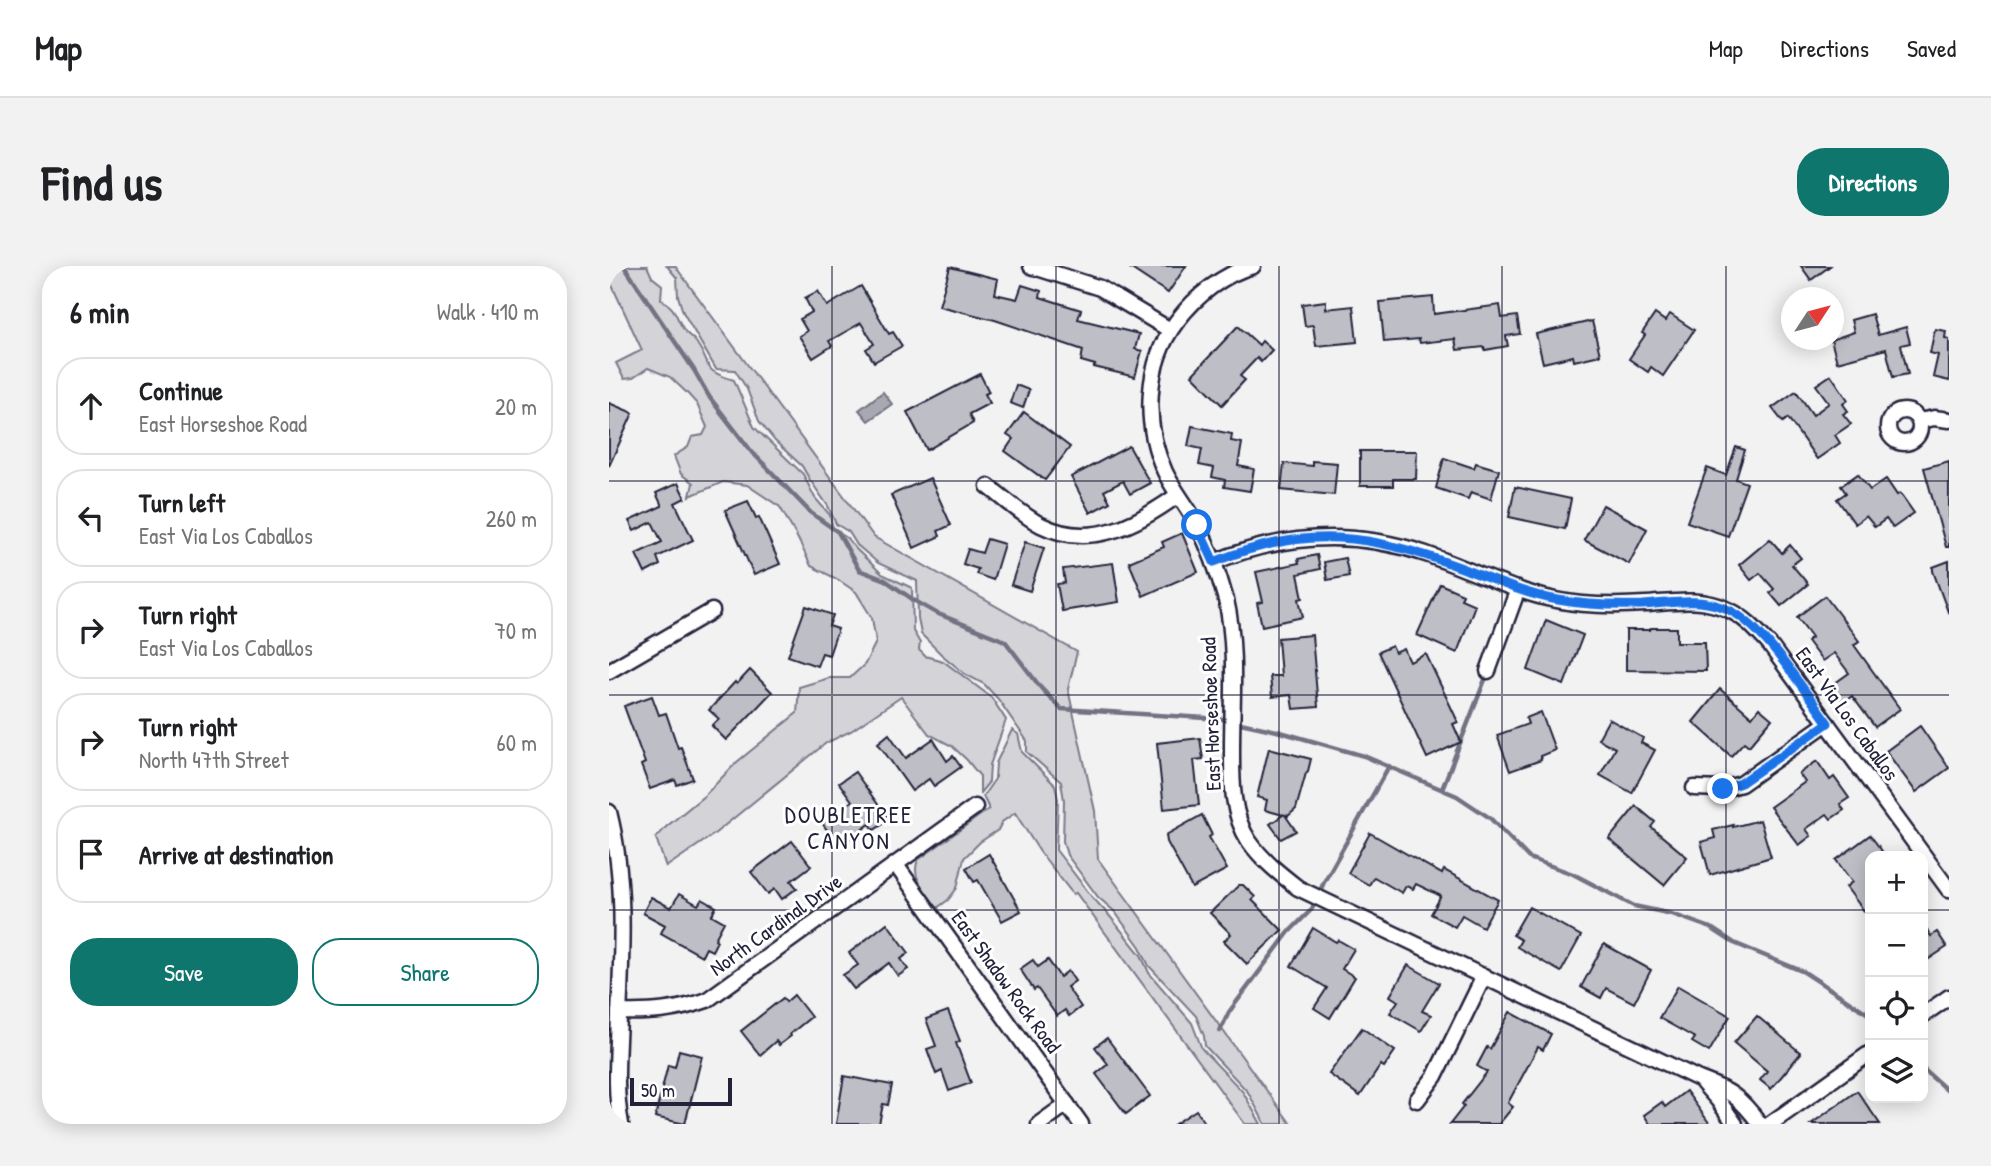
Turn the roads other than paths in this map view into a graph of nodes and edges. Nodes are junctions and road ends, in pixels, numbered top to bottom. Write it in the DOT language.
graph roads {
  1 [pos="1031,266"];
  2 [pos="1253,266"];
  3 [pos="1170,330"];
  4 [pos="1949,420"];
  5 [pos="1919,421"];
  6 [pos="988,486"];
  7 [pos="1178,495"];
  8 [pos="1214,562"];
  9 [pos="1518,589"];
  10 [pos="712,611"];
  11 [pos="609,671"];
  12 [pos="1488,671"];
  13 [pos="1828,723"];
  14 [pos="1694,788"];
  15 [pos="975,807"];
  16 [pos="609,812"];
  17 [pos="896,865"];
  18 [pos="1949,890"];
  19 [pos="1484,976"];
  20 [pos="1949,997"];
  21 [pos="619,1012"];
  22 [pos="1928,1012"];
  23 [pos="1865,1057"];
  24 [pos="1699,1079"];
  25 [pos="1417,1101"];
  26 [pos="1067,1104"];
  27 [pos="621,1124"];
  28 [pos="1039,1124"];
  29 [pos="1081,1124"];
  30 [pos="1735,1124"];
  31 [pos="1760,1124"];
  32 [pos="1770,1124"];
  1 -- 3 [label="street"];
  2 -- 3 [label="street, East Horseshoe Road"];
  3 -- 7 [label="street, East Horseshoe Road"];
  4 -- 5 [label="street"];
  6 -- 7 [label="street"];
  7 -- 8 [label="street, East Horseshoe Road"];
  8 -- 9 [label="street, East Via Los Caballos"];
  8 -- 19 [label="street, East Horseshoe Road"];
  9 -- 12 [label="street"];
  9 -- 13 [label="street, East Via Los Caballos"];
  10 -- 11 [label="street"];
  13 -- 14 [label="street"];
  13 -- 18 [label="street, East Via Los Caballos"];
  15 -- 17 [label="street, North Cardinal Drive"];
  16 -- 21 [label="street"];
  17 -- 21 [label="street, North Cardinal Drive"];
  17 -- 26 [label="street, East Shadow Rock Road"];
  19 -- 24 [label="street, East Horseshoe Road"];
  19 -- 25 [label="street"];
  20 -- 22 [label="street"];
  21 -- 27 [label="street"];
  23 -- 32 [label="street"];
  24 -- 30 [label="street, East Horseshoe Road"];
  24 -- 31 [label="street, East Horseshoe Road"];
  26 -- 28 [label="street"];
  26 -- 29 [label="street, East Shadow Rock Road"];
}
